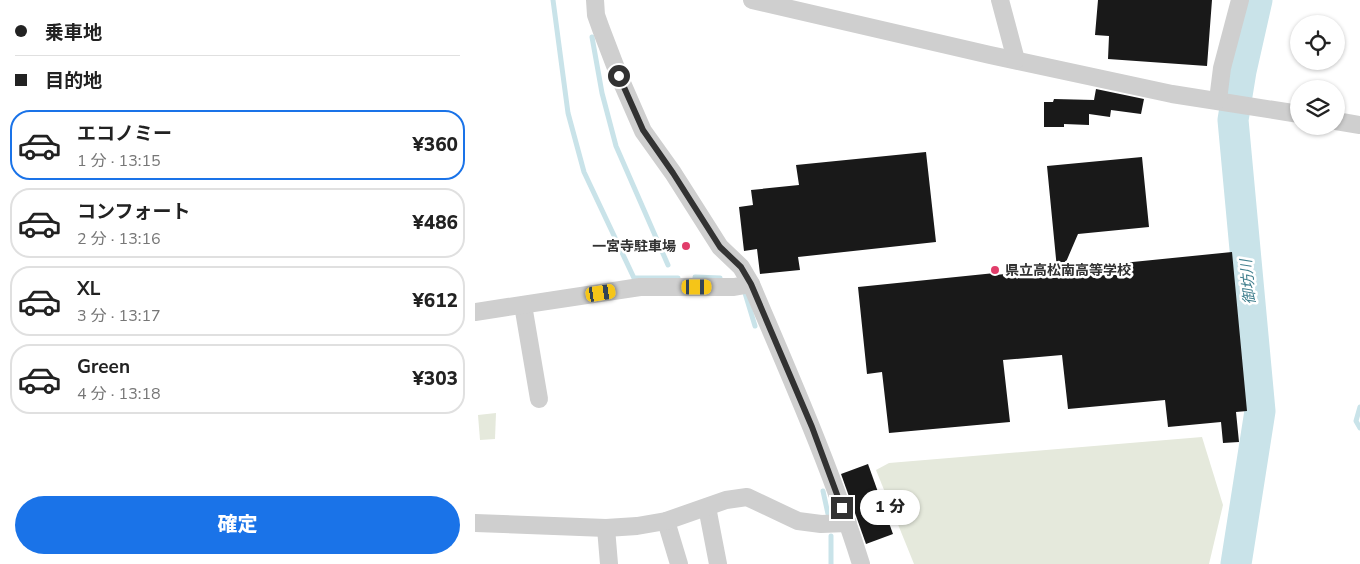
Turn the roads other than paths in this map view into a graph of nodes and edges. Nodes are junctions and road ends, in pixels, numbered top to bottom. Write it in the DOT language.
graph roads {
  1 [pos="595,0"];
  2 [pos="752,0"];
  3 [pos="1000,0"];
  4 [pos="1240,0"];
  5 [pos="802,6"];
  6 [pos="1016,60"];
  7 [pos="1219,101"];
  8 [pos="1290,112"];
  9 [pos="1345,122"];
  10 [pos="1360,125"];
  11 [pos="751,284"];
  12 [pos="523,305"];
  13 [pos="475,312"];
  14 [pos="539,399"];
  15 [pos="707,506"];
  16 [pos="666,521"];
  17 [pos="475,523"];
  18 [pos="848,524"];
  19 [pos="606,528"];
  20 [pos="609,564"];
  21 [pos="679,564"];
  22 [pos="718,564"];
  23 [pos="861,564"];
  1 -- 11 [label="street"];
  2 -- 5 [label="street"];
  3 -- 6 [label="street"];
  4 -- 7 [label="street"];
  5 -- 6 [label="street"];
  6 -- 7 [label="street"];
  7 -- 8 [label="street"];
  9 -- 10 [label="street"];
  11 -- 12 [label="street"];
  11 -- 18 [label="street"];
  12 -- 13 [label="street"];
  12 -- 14 [label="street"];
  15 -- 16 [label="street"];
  15 -- 18 [label="street"];
  15 -- 22 [label="street"];
  16 -- 19 [label="street"];
  16 -- 21 [label="street"];
  17 -- 19 [label="street"];
  18 -- 23 [label="street"];
  19 -- 20 [label="street"];
}
